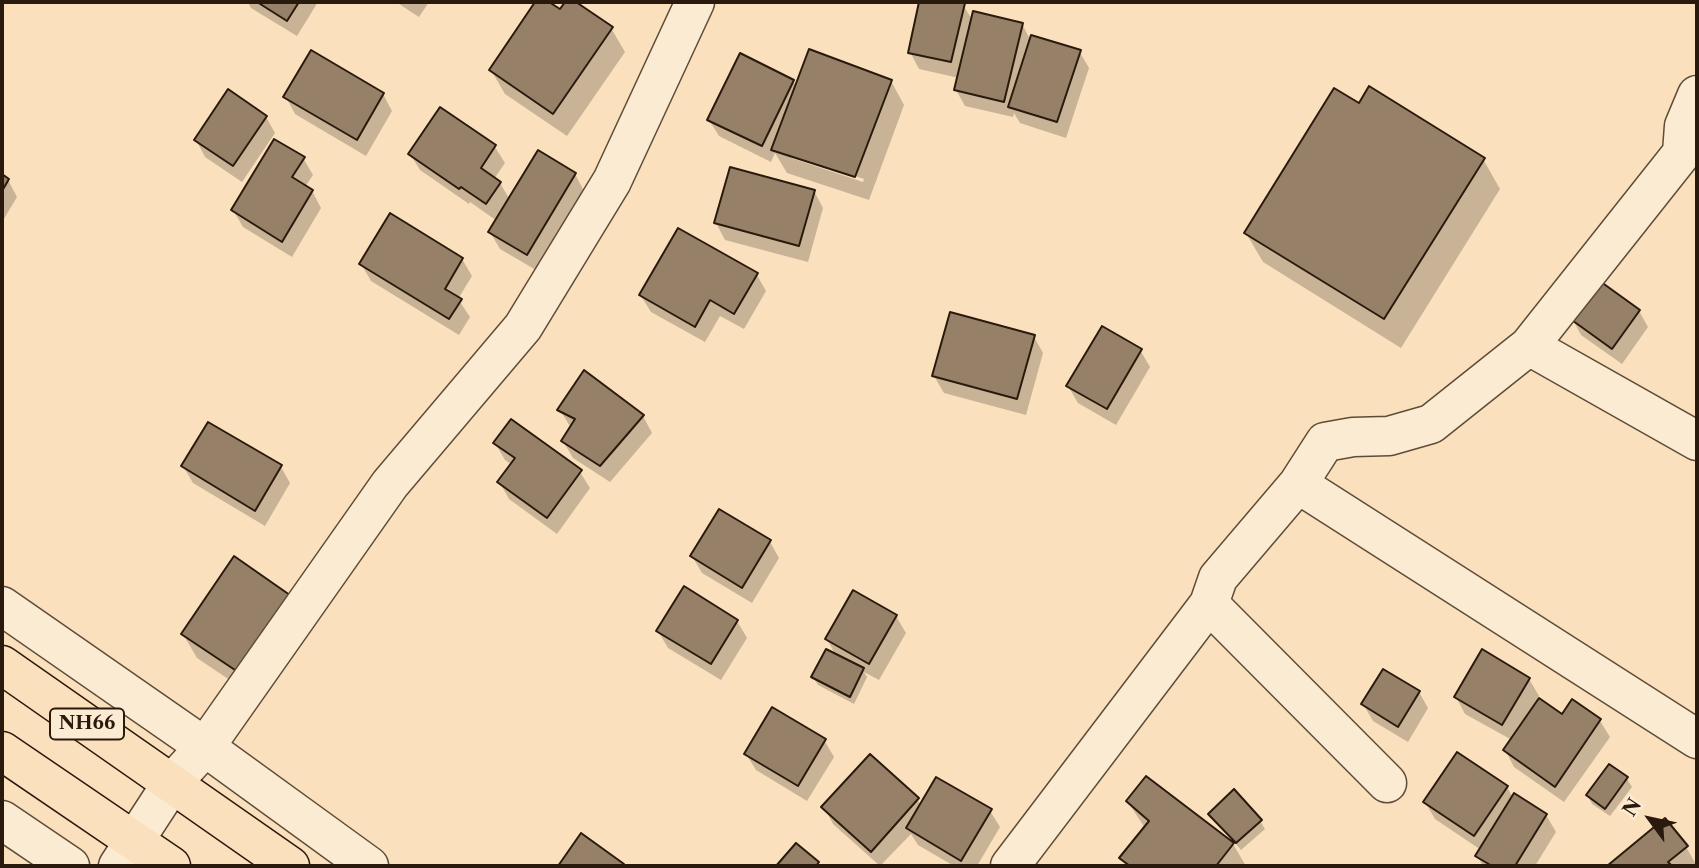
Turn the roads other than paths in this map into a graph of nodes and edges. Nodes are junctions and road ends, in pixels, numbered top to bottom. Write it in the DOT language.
graph roads {
  1 [pos="695,2"];
  2 [pos="1697,95"];
  3 [pos="1690,153"];
  4 [pos="1529,346"];
  5 [pos="1697,441"];
  6 [pos="1298,484"];
  7 [pos="1209,604"];
  8 [pos="2,606"];
  9 [pos="2,665"];
  10 [pos="1697,739"];
  11 [pos="205,747"];
  12 [pos="2,751"];
  13 [pos="172,783"];
  14 [pos="1387,783"];
  15 [pos="2,820"];
  16 [pos="126,853"];
  17 [pos="70,866"];
  18 [pos="171,866"];
  19 [pos="289,866"];
  20 [pos="369,866"];
  21 [pos="1010,866"];
  1 -- 11 [label="street"];
  2 -- 3 [label="street"];
  3 -- 4 [label="street"];
  4 -- 5 [label="street"];
  4 -- 6 [label="street"];
  6 -- 7 [label="street"];
  6 -- 10 [label="street"];
  7 -- 14 [label="street"];
  7 -- 21 [label="street"];
  8 -- 11 [label="street"];
  9 -- 13 [label="highway, NH66"];
  11 -- 13 [label="street"];
  11 -- 20 [label="street"];
  12 -- 16 [label="highway"];
  13 -- 16 [label="street"];
  13 -- 19 [label="highway, NH66"];
  15 -- 17 [label="street"];
  16 -- 18 [label="highway"];
}
